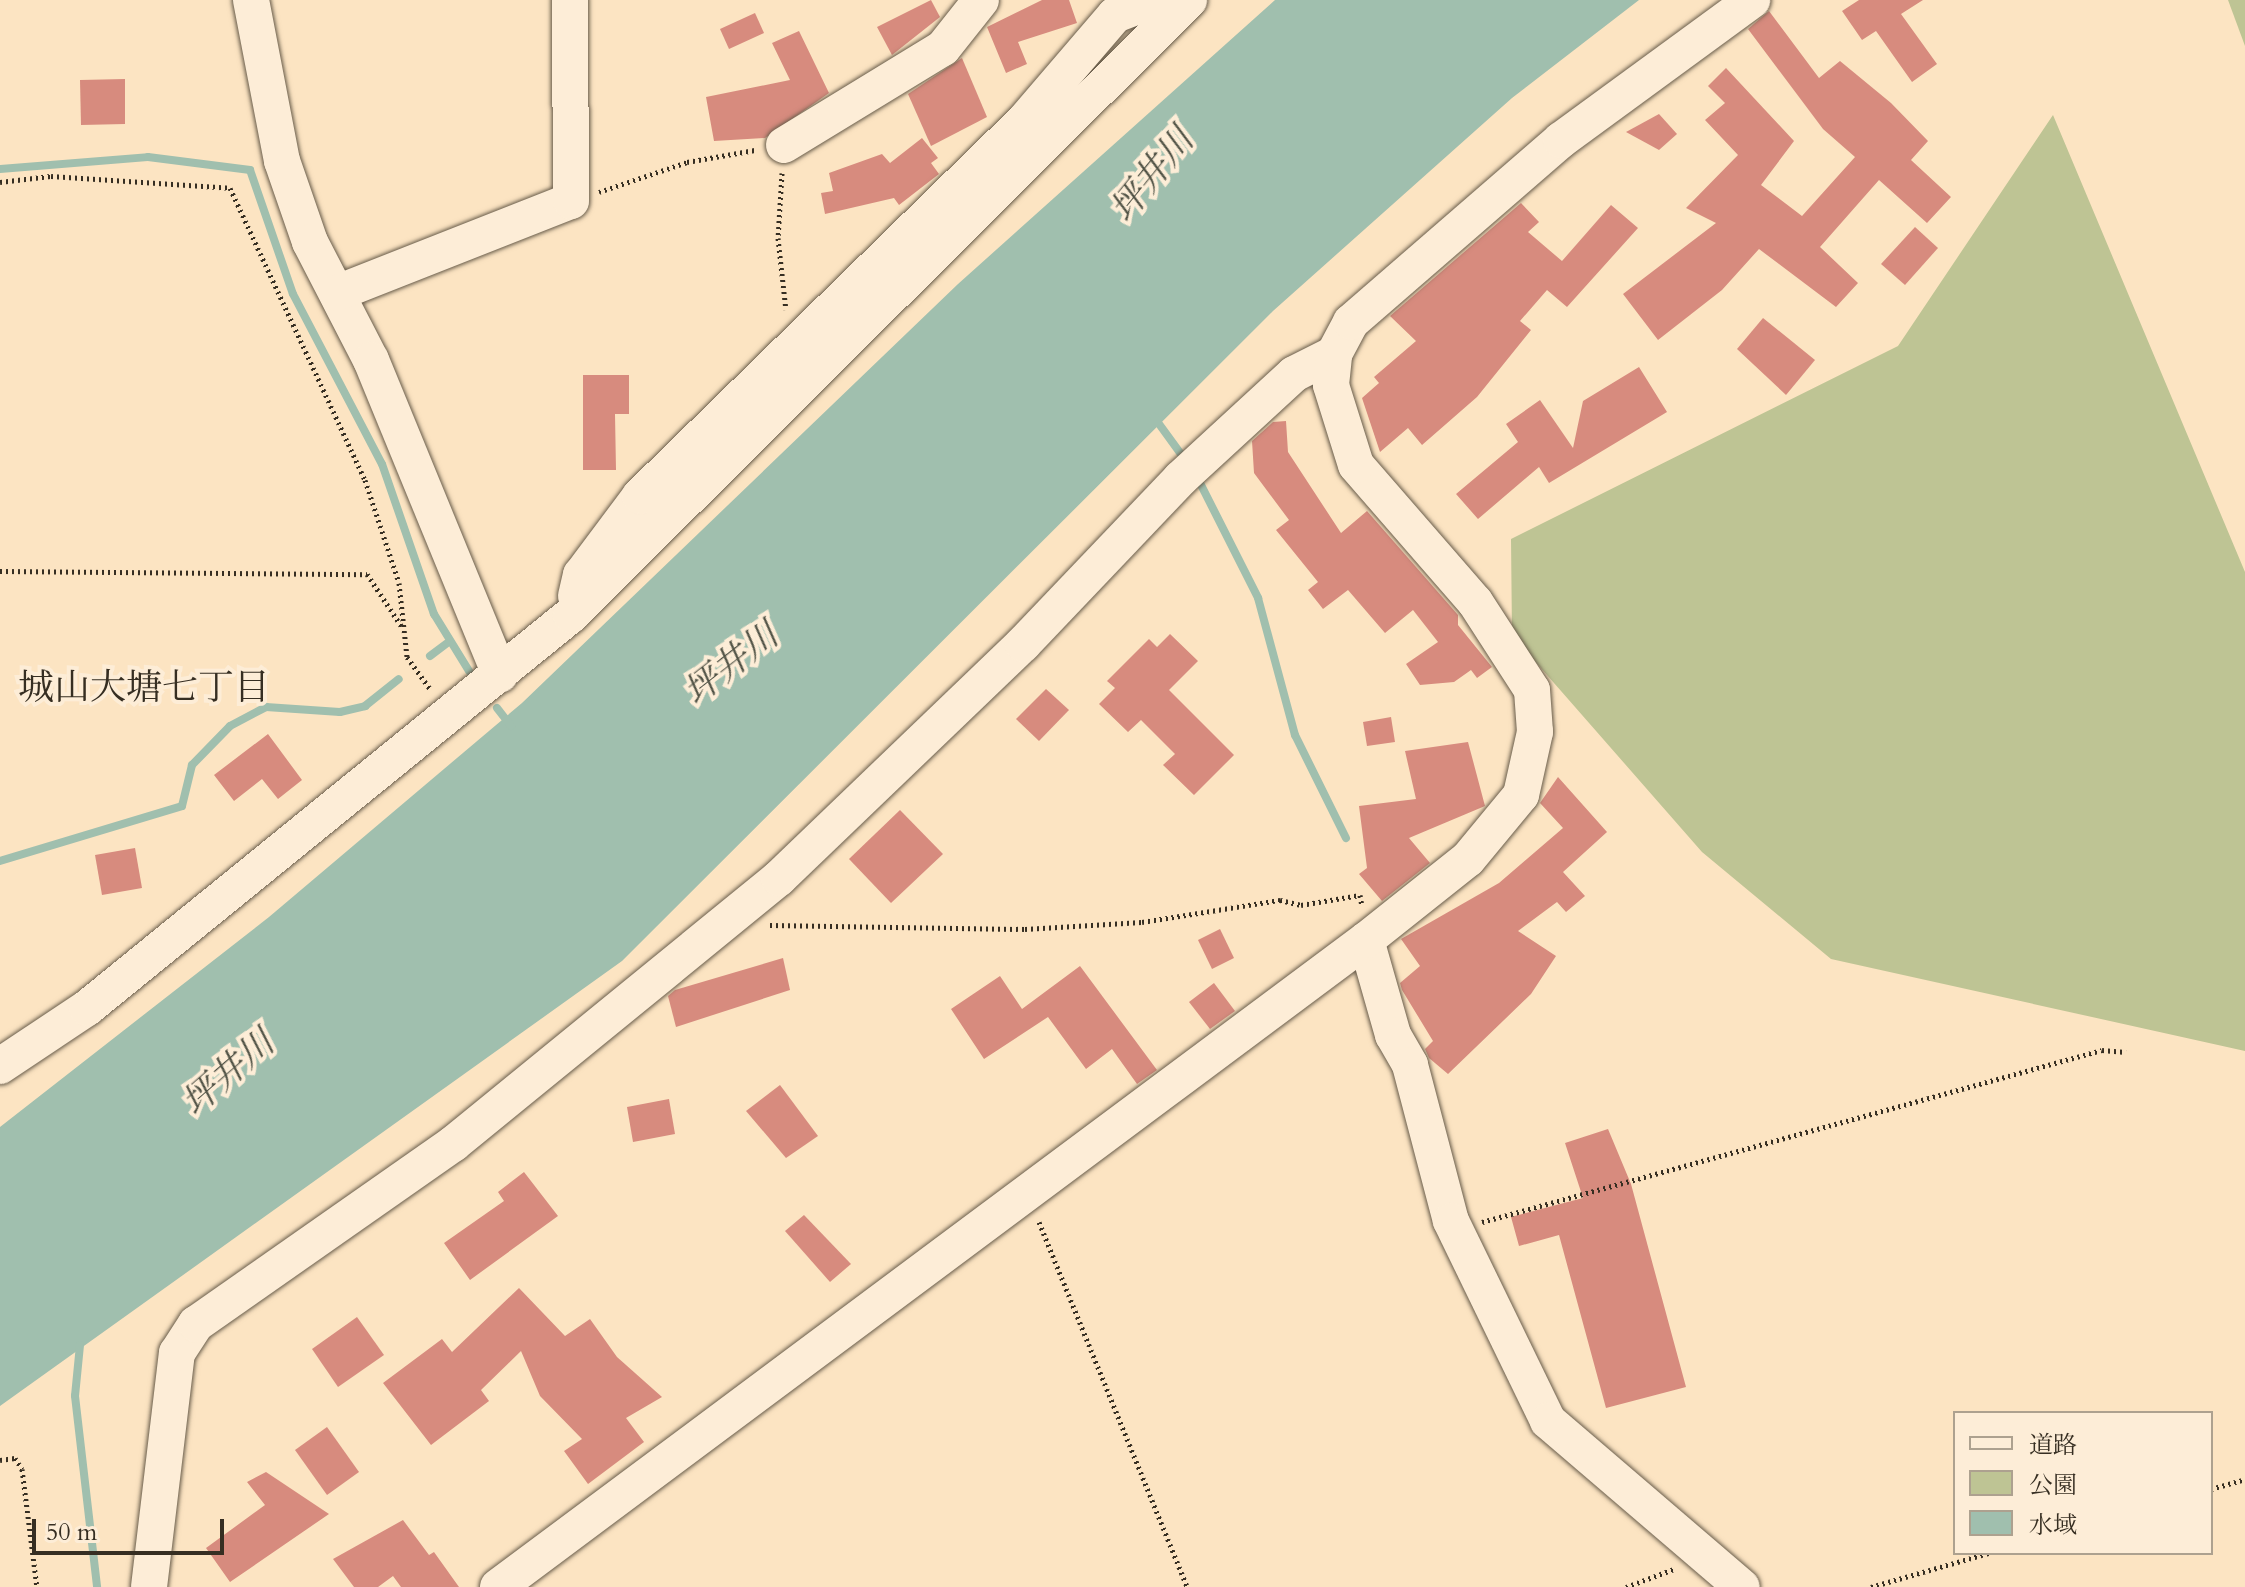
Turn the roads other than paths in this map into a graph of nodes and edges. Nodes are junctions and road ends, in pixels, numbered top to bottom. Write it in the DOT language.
graph roads {
  1 [pos="251,0"];
  2 [pos="570,0"];
  3 [pos="981,0"];
  4 [pos="1154,0"];
  5 [pos="1189,0"];
  6 [pos="1752,0"];
  7 [pos="1112,8"];
  8 [pos="784,145"];
  9 [pos="337,293"];
  10 [pos="1334,354"];
  11 [pos="571,615"];
  12 [pos="500,675"];
  13 [pos="1366,940"];
  14 [pos="0,1066"];
  15 [pos="149,1587"];
  16 [pos="498,1587"];
  17 [pos="1742,1587"];
  1 -- 9 [label="street"];
  2 -- 9 [label="street"];
  3 -- 8 [label="street"];
  4 -- 7 [label="street"];
  5 -- 11 [label="street"];
  6 -- 10 [label="street"];
  7 -- 11 [label="street"];
  9 -- 12 [label="street"];
  10 -- 13 [label="street"];
  10 -- 15 [label="street"];
  11 -- 12 [label="street"];
  12 -- 14 [label="street"];
  13 -- 16 [label="street"];
  13 -- 17 [label="street"];
}
